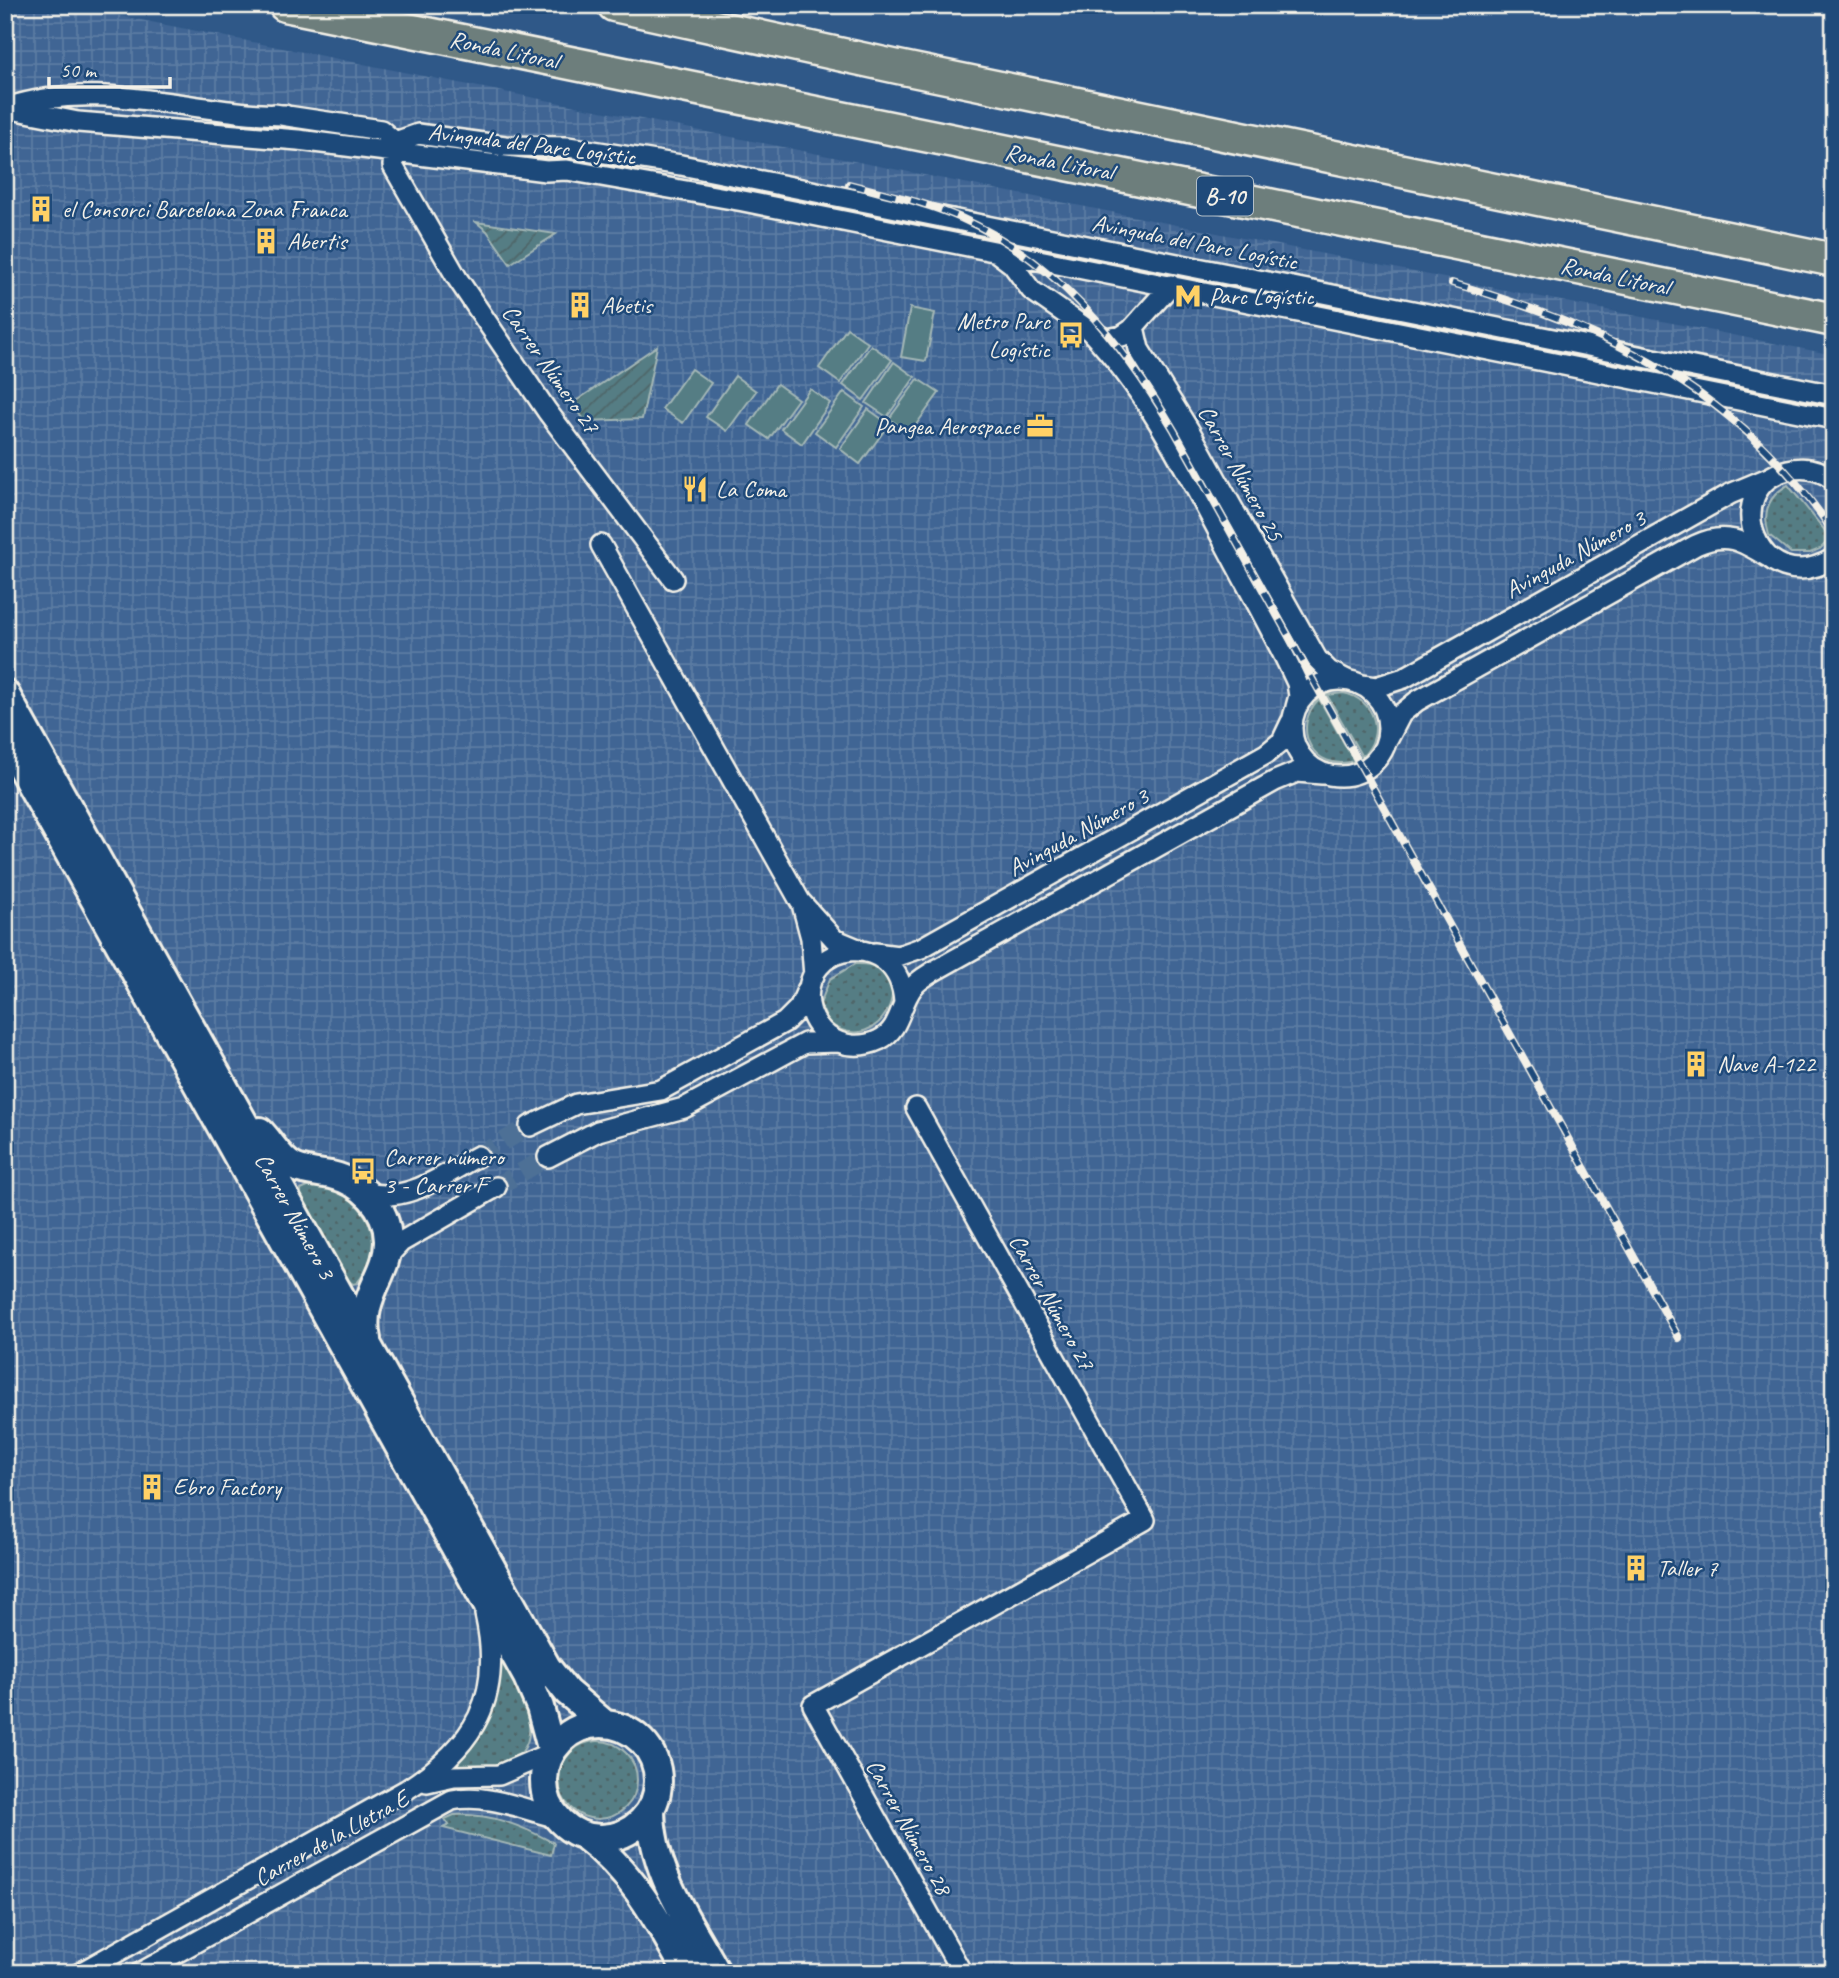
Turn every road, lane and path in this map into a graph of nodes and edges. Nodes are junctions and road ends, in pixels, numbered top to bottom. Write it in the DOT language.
graph roads {
  1 [pos="285,5"];
  2 [pos="614,5"];
  3 [pos="175,106"];
  4 [pos="5,108"];
  5 [pos="274,114"];
  6 [pos="61,119"];
  7 [pos="546,146"];
  8 [pos="395,147"];
  9 [pos="993,250"];
  10 [pos="1834,260"];
  11 [pos="1171,285"];
  12 [pos="1834,320"];
  13 [pos="1134,327"];
  14 [pos="1090,331"];
  15 [pos="1834,395"];
  16 [pos="1834,419"];
  17 [pos="1773,476"];
  18 [pos="1834,480"];
  19 [pos="601,545"];
  20 [pos="1768,557"];
  21 [pos="1830,562"];
  22 [pos="673,579"];
  23 [pos="1355,682"];
  24 [pos="5,693"];
  25 [pos="1294,714"];
  26 [pos="5,739"];
  27 [pos="1388,739"];
  28 [pos="1321,774"];
  29 [pos="800,901"];
  30 [pos="866,951"];
  31 [pos="812,979"];
  32 [pos="904,1002"];
  33 [pos="840,1042"];
  34 [pos="229,1098"];
  35 [pos="916,1108"];
  36 [pos="530,1126"];
  37 [pos="478,1156"];
  38 [pos="548,1157"];
  39 [pos="496,1187"];
  40 [pos="367,1193"];
  41 [pos="385,1259"];
  42 [pos="369,1347"];
  43 [pos="480,1593"];
  44 [pos="813,1705"];
  45 [pos="605,1724"];
  46 [pos="552,1752"];
  47 [pos="406,1790"];
  48 [pos="651,1809"];
  49 [pos="559,1818"];
  50 [pos="583,1835"];
  51 [pos="80,1973"];
  52 [pos="140,1973"];
  53 [pos="687,1973"];
  54 [pos="717,1973"];
  55 [pos="962,1973"];
  1 -- 12 [label="highway, Ronda Litoral / B-10"];
  2 -- 10 [label="highway, B-10"];
  3 -- 4 [label="street, Avinguda del Parc Logístic"];
  3 -- 5 [label="street, Avinguda del Parc Logístic"];
  3 -- 6 [label="street, Avinguda del Parc Logístic"];
  4 -- 6 [label="street, Avinguda del Parc Logístic"];
  5 -- 7 [label="street, Avinguda del Parc Logístic"];
  5 -- 8 [label="street, Avinguda del Parc Logístic"];
  6 -- 8 [label="street, Avinguda del Parc Logístic"];
  7 -- 8 [label="street, Avinguda del Parc Logístic"];
  7 -- 15 [label="street, Avinguda del Parc Logístic"];
  8 -- 9 [label="street, Avinguda del Parc Logístic"];
  8 -- 22 [label="street, Carrer Número 27"];
  9 -- 11 [label="street, Avinguda del Parc Logístic"];
  9 -- 14 [label="street"];
  11 -- 13 [label="street"];
  11 -- 16 [label="street, Avinguda del Parc Logístic"];
  13 -- 14 [label="street"];
  13 -- 23 [label="street, Carrer Número 25"];
  14 -- 25 [label="street, Carrer Número 25"];
  17 -- 18 [label="street, Avinguda Número 3"];
  17 -- 20 [label="street"];
  17 -- 23 [label="street, Avinguda Número 3"];
  19 -- 29 [label="street"];
  20 -- 21 [label="street, Avinguda Número 3"];
  20 -- 27 [label="street, Avinguda Número 3"];
  23 -- 25 [label="street"];
  23 -- 27 [label="street"];
  24 -- 34 [label="main road, Carrer Número 3"];
  25 -- 28 [label="street"];
  25 -- 30 [label="street, Avinguda Número 3"];
  26 -- 43 [label="main road, Carrer Número 3"];
  27 -- 28 [label="street"];
  28 -- 32 [label="street, Avinguda Número 3"];
  29 -- 30 [label="street"];
  29 -- 31 [label="street"];
  30 -- 31 [label="street"];
  30 -- 32 [label="street"];
  31 -- 33 [label="street"];
  31 -- 36 [label="street"];
  32 -- 33 [label="street"];
  33 -- 38 [label="street"];
  34 -- 40 [label="main road"];
  34 -- 42 [label="main road, Carrer Número 3"];
  35 -- 44 [label="street, Carrer Número 27"];
  37 -- 40 [label="street"];
  39 -- 41 [label="street"];
  40 -- 41 [label="main road"];
  41 -- 42 [label="main road"];
  42 -- 45 [label="main road, Carrer Número 3"];
  43 -- 46 [label="main road, Carrer Número 3"];
  43 -- 47 [label="street, Carrer de la Lletra E"];
  44 -- 55 [label="street, Carrer Número 28"];
  45 -- 46 [label="main road"];
  45 -- 48 [label="main road"];
  46 -- 47 [label="street, Carrer de la Lletra E"];
  46 -- 49 [label="main road"];
  47 -- 51 [label="street, Carrer de la Lletra E"];
  48 -- 50 [label="main road"];
  48 -- 54 [label="main road"];
  49 -- 50 [label="main road"];
  49 -- 52 [label="street, Carrer de la Lletra E"];
  50 -- 53 [label="main road"];
}
